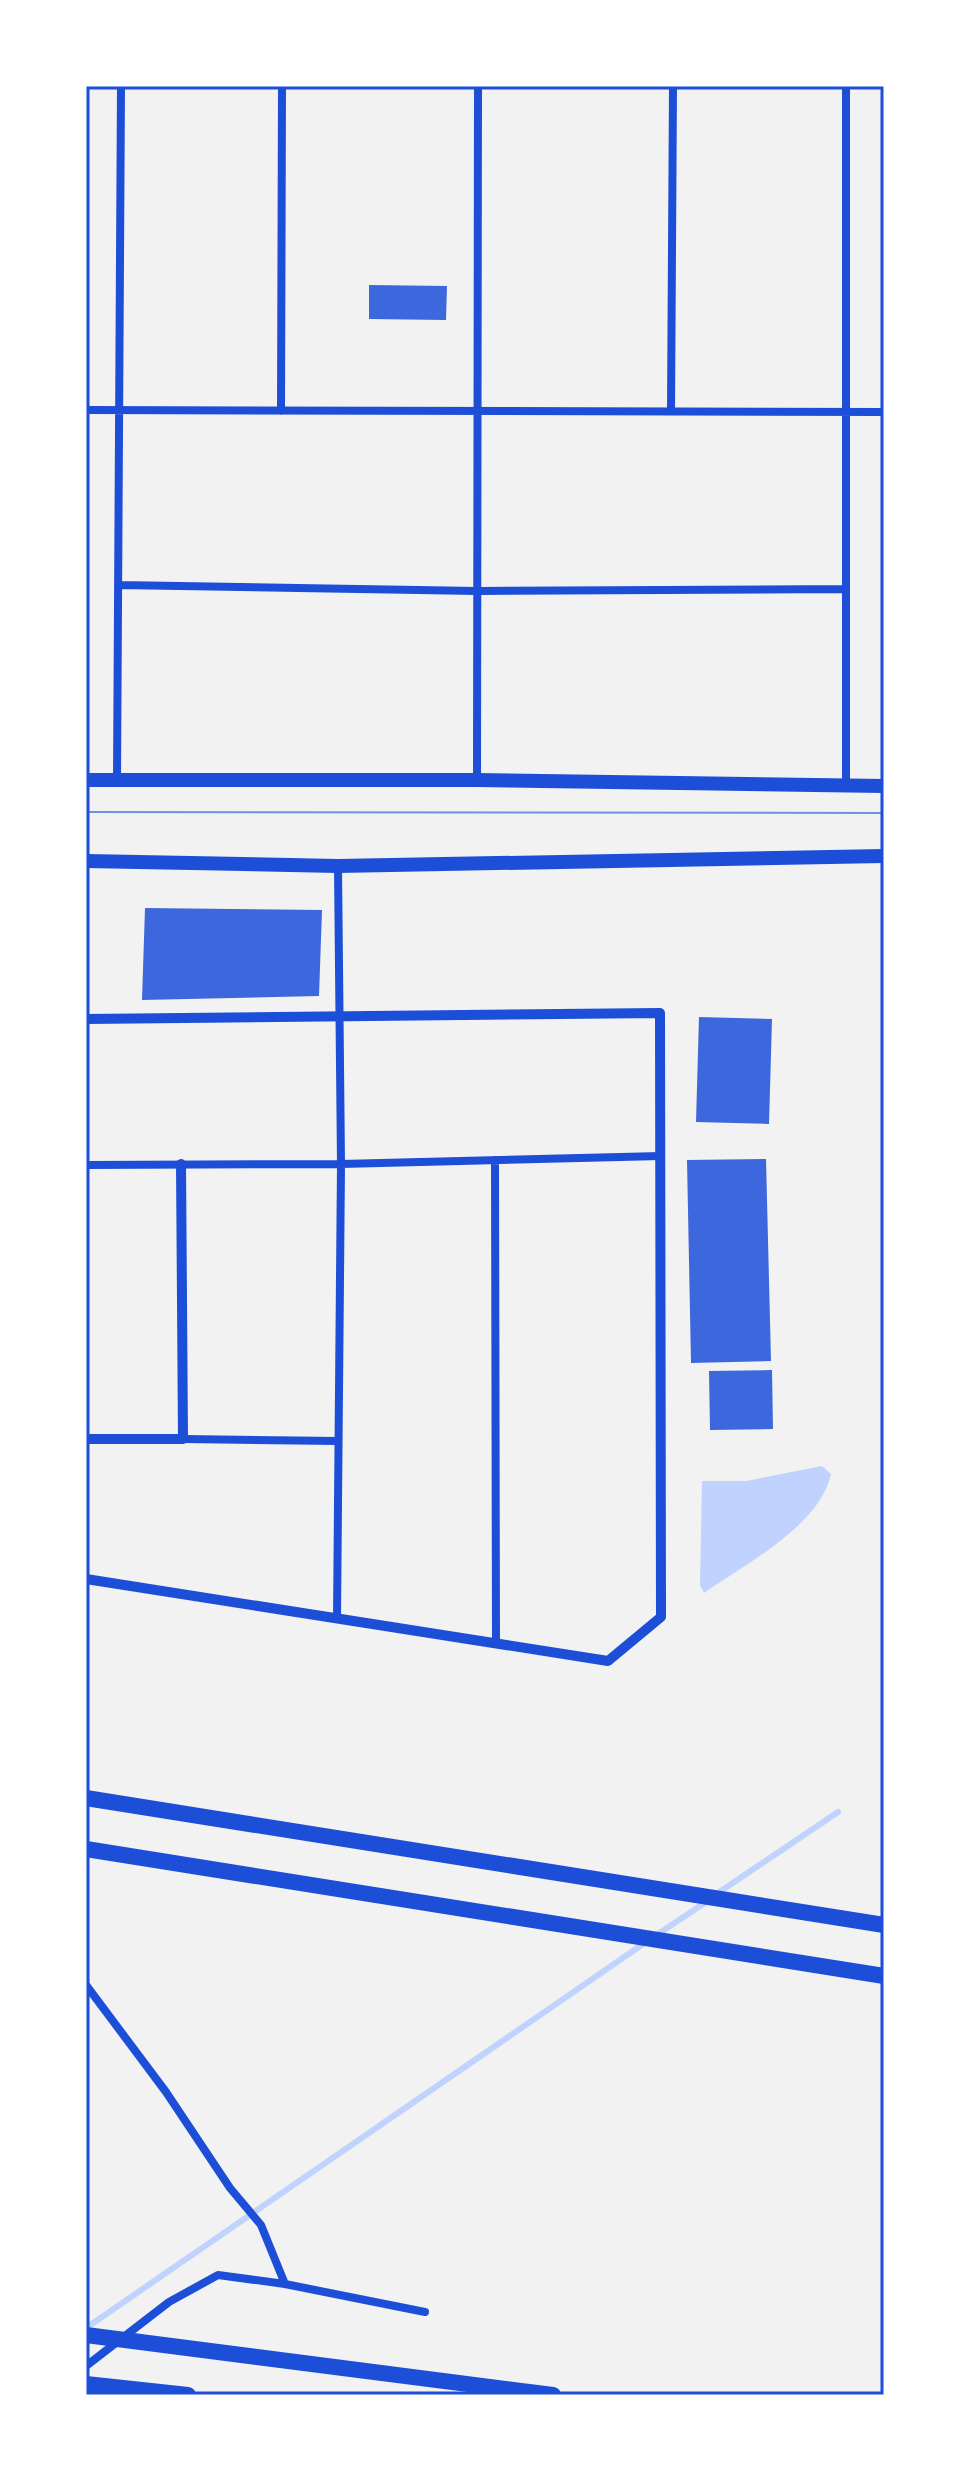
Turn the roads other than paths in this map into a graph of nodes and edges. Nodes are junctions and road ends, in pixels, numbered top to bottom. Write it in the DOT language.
graph roads {
  1 [pos="121,86"];
  2 [pos="282,86"];
  3 [pos="478,86"];
  4 [pos="673,86"];
  5 [pos="846,86"];
  6 [pos="86,410"];
  7 [pos="119,410"];
  8 [pos="281,411"];
  9 [pos="477,411"];
  10 [pos="671,411"];
  11 [pos="846,411"];
  12 [pos="884,412"];
  13 [pos="118,585"];
  14 [pos="846,589"];
  15 [pos="477,591"];
  16 [pos="117,779"];
  17 [pos="86,780"];
  18 [pos="477,780"];
  19 [pos="846,786"];
  20 [pos="884,789"];
  21 [pos="883,857"];
  22 [pos="86,861"];
  23 [pos="338,866"];
  24 [pos="339,1015"];
  25 [pos="86,1019"];
  26 [pos="661,1156"];
  27 [pos="495,1160"];
  28 [pos="181,1164"];
  29 [pos="341,1164"];
  30 [pos="86,1165"];
  31 [pos="86,1439"];
  32 [pos="183,1439"];
  33 [pos="338,1441"];
  34 [pos="86,1579"];
  35 [pos="337,1618"];
  36 [pos="496,1643"];
  37 [pos="86,1798"];
  38 [pos="86,1849"];
  39 [pos="884,1925"];
  40 [pos="884,1976"];
  41 [pos="86,1985"];
  42 [pos="285,2284"];
  43 [pos="425,2312"];
  44 [pos="86,2335"];
  45 [pos="86,2366"];
  46 [pos="86,2384"];
  47 [pos="188,2395"];
  48 [pos="553,2395"];
  1 -- 7 [label="street"];
  2 -- 8 [label="street"];
  3 -- 9 [label="street"];
  4 -- 10 [label="street"];
  5 -- 11 [label="street"];
  6 -- 7 [label="street"];
  7 -- 8 [label="street"];
  7 -- 13 [label="street"];
  8 -- 9 [label="street"];
  9 -- 10 [label="street"];
  9 -- 15 [label="street"];
  10 -- 11 [label="street"];
  11 -- 12 [label="street"];
  11 -- 14 [label="street"];
  13 -- 15 [label="street"];
  13 -- 16 [label="street"];
  14 -- 15 [label="street"];
  14 -- 19 [label="street"];
  15 -- 18 [label="street"];
  16 -- 17 [label="main road"];
  16 -- 18 [label="main road"];
  18 -- 19 [label="main road"];
  19 -- 20 [label="main road"];
  21 -- 23 [label="main road"];
  22 -- 23 [label="main road"];
  23 -- 24 [label="street"];
  24 -- 25 [label="street"];
  24 -- 26 [label="street"];
  24 -- 29 [label="street"];
  26 -- 27 [label="street"];
  26 -- 36 [label="street"];
  27 -- 29 [label="street"];
  27 -- 36 [label="street"];
  28 -- 29 [label="street"];
  28 -- 30 [label="street"];
  28 -- 32 [label="street"];
  29 -- 33 [label="street"];
  31 -- 32 [label="street"];
  32 -- 33 [label="street"];
  33 -- 35 [label="street"];
  34 -- 35 [label="street"];
  35 -- 36 [label="street"];
  37 -- 39 [label="highway"];
  38 -- 40 [label="highway"];
  41 -- 42 [label="street"];
  42 -- 43 [label="street"];
  42 -- 45 [label="street"];
  44 -- 48 [label="highway"];
  46 -- 47 [label="highway"];
}
